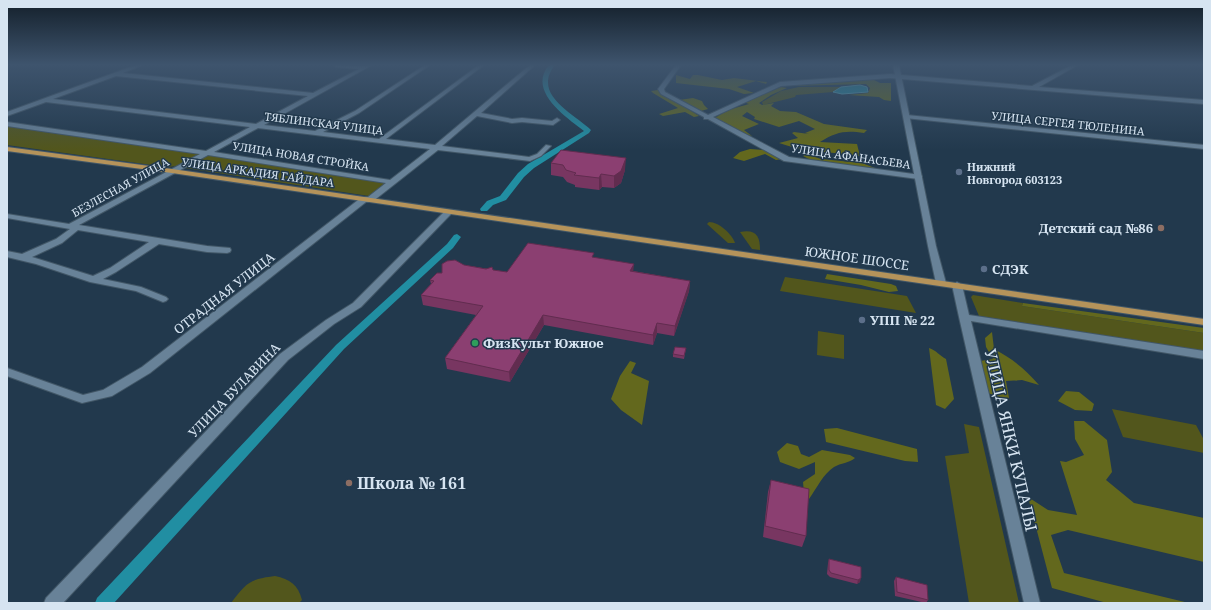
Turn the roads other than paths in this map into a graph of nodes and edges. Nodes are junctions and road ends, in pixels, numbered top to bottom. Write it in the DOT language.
graph roads {
  1 [pos="63,93"];
  2 [pos="300,93"];
  3 [pos="318,93"];
  4 [pos="385,93"];
  5 [pos="444,93"];
  6 [pos="501,93"];
  7 [pos="664,93"];
  8 [pos="759,93"];
  9 [pos="902,93"];
  10 [pos="1107,93"];
  11 [pos="315,95"];
  12 [pos="45,100"];
  13 [pos="1204,102"];
  14 [pos="7,114"];
  15 [pos="478,114"];
  16 [pos="907,117"];
  17 [pos="706,118"];
  18 [pos="557,120"];
  19 [pos="7,124"];
  20 [pos="258,126"];
  21 [pos="316,133"];
  22 [pos="380,141"];
  23 [pos="548,146"];
  24 [pos="1204,147"];
  25 [pos="436,148"];
  26 [pos="7,149"];
  27 [pos="207,152"];
  28 [pos="172,171"];
  29 [pos="918,177"];
  30 [pos="391,182"];
  31 [pos="367,199"];
  32 [pos="449,212"];
  33 [pos="7,216"];
  34 [pos="506,220"];
  35 [pos="74,227"];
  36 [pos="157,241"];
  37 [pos="227,250"];
  38 [pos="7,254"];
  39 [pos="23,257"];
  40 [pos="93,280"];
  41 [pos="941,283"];
  42 [pos="957,285"];
  43 [pos="163,299"];
  44 [pos="964,317"];
  45 [pos="1204,322"];
  46 [pos="1204,355"];
  47 [pos="7,372"];
  48 [pos="52,603"];
  49 [pos="1032,603"];
  1 -- 12 [label="street"];
  2 -- 11 [label="street"];
  3 -- 11 [label="street, БЕЗЛЕСНАЯ УЛИЦА"];
  4 -- 21 [label="street"];
  5 -- 22 [label="street"];
  6 -- 15 [label="street, ОТРАДНАЯ УЛИЦА"];
  7 -- 17 [label="street, УЛИЦА АФАНАСЬЕВА"];
  8 -- 17 [label="street"];
  9 -- 16 [label="street"];
  10 -- 13 [label="street"];
  11 -- 20 [label="street, БЕЗЛЕСНАЯ УЛИЦА"];
  12 -- 14 [label="street"];
  12 -- 20 [label="street, ТЯБЛИНСКАЯ УЛИЦА"];
  15 -- 18 [label="street"];
  15 -- 25 [label="street, ОТРАДНАЯ УЛИЦА"];
  16 -- 24 [label="street, УЛИЦА СЕРГЕЯ ТЮЛЕНИНА"];
  16 -- 29 [label="street"];
  17 -- 29 [label="street, УЛИЦА АФАНАСЬЕВА"];
  19 -- 27 [label="street, УЛИЦА НОВАЯ СТРОЙКА"];
  20 -- 21 [label="street, ТЯБЛИНСКАЯ УЛИЦА"];
  20 -- 27 [label="street, БЕЗЛЕСНАЯ УЛИЦА"];
  21 -- 22 [label="street, ТЯБЛИНСКАЯ УЛИЦА"];
  22 -- 25 [label="street, ТЯБЛИНСКАЯ УЛИЦА"];
  23 -- 25 [label="street, ТЯБЛИНСКАЯ УЛИЦА"];
  25 -- 30 [label="street, ОТРАДНАЯ УЛИЦА"];
  26 -- 28 [label="main road, УЛИЦА АРКАДИЯ ГАЙДАРА"];
  27 -- 28 [label="street, БЕЗЛЕСНАЯ УЛИЦА"];
  27 -- 30 [label="street, УЛИЦА НОВАЯ СТРОЙКА"];
  28 -- 31 [label="main road, УЛИЦА АРКАДИЯ ГАЙДАРА"];
  28 -- 35 [label="street, БЕЗЛЕСНАЯ УЛИЦА"];
  29 -- 41 [label="street"];
  30 -- 31 [label="street, ОТРАДНАЯ УЛИЦА"];
  31 -- 32 [label="main road, УЛИЦА АРКАДИЯ ГАЙДАРА"];
  31 -- 47 [label="street, ОТРАДНАЯ УЛИЦА"];
  32 -- 34 [label="main road, УЛИЦА АРКАДИЯ ГАЙДАРА"];
  32 -- 48 [label="street, УЛИЦА БУЛАВИНА"];
  33 -- 35 [label="street"];
  34 -- 41 [label="main road, ЮЖНОЕ ШОССЕ"];
  35 -- 36 [label="street"];
  35 -- 39 [label="street, БЕЗЛЕСНАЯ УЛИЦА"];
  36 -- 37 [label="street"];
  36 -- 40 [label="street"];
  38 -- 39 [label="street"];
  39 -- 40 [label="street"];
  40 -- 43 [label="street"];
  41 -- 42 [label="main road, ЮЖНОЕ ШОССЕ"];
  42 -- 44 [label="street, УЛИЦА ЯНКИ КУПАЛЫ"];
  42 -- 45 [label="main road, ЮЖНОЕ ШОССЕ"];
  44 -- 46 [label="street"];
  44 -- 49 [label="street, УЛИЦА ЯНКИ КУПАЛЫ"];
}
